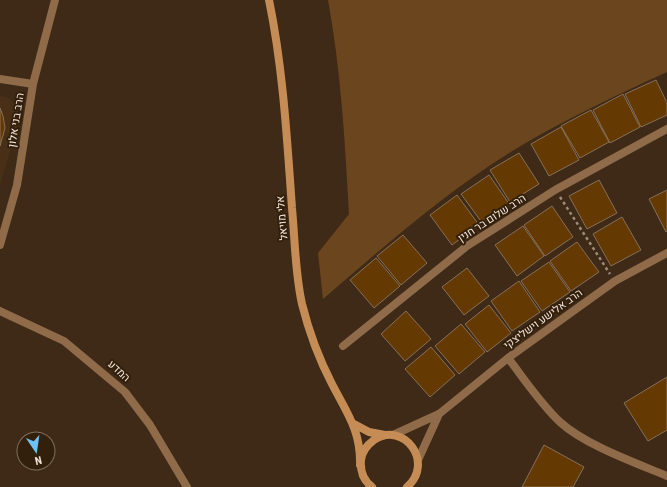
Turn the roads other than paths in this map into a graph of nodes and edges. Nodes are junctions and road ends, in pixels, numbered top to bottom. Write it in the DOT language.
graph roads {
  1 [pos="55,0"];
  2 [pos="269,0"];
  3 [pos="0,79"];
  4 [pos="33,84"];
  5 [pos="667,129"];
  6 [pos="0,245"];
  7 [pos="667,253"];
  8 [pos="0,311"];
  9 [pos="343,346"];
  10 [pos="508,358"];
  11 [pos="438,414"];
  12 [pos="354,424"];
  13 [pos="389,435"];
  14 [pos="418,460"];
  15 [pos="360,465"];
  16 [pos="667,476"];
  17 [pos="367,486"];
  18 [pos="187,487"];
  19 [pos="408,487"];
  1 -- 4 [label="street, הרב בני אלון"];
  2 -- 12 [label="street, אלי מויאל"];
  3 -- 4 [label="street"];
  4 -- 6 [label="street, הרב בני אלון"];
  5 -- 9 [label="street, הרב שלום בר חנין"];
  7 -- 10 [label="street, הרב אלישע וישליצקי"];
  8 -- 18 [label="street, המדע"];
  10 -- 11 [label="street, הרב אלישע וישליצקי"];
  10 -- 16 [label="street"];
  11 -- 13 [label="street, הרב אלישע וישליצקי"];
  11 -- 14 [label="street, הרב אלישע וישליצקי"];
  12 -- 13 [label="street"];
  12 -- 15 [label="street, אלי מויאל"];
  13 -- 14 [label="street"];
  13 -- 15 [label="street"];
  14 -- 19 [label="street"];
  15 -- 17 [label="street"];
}
